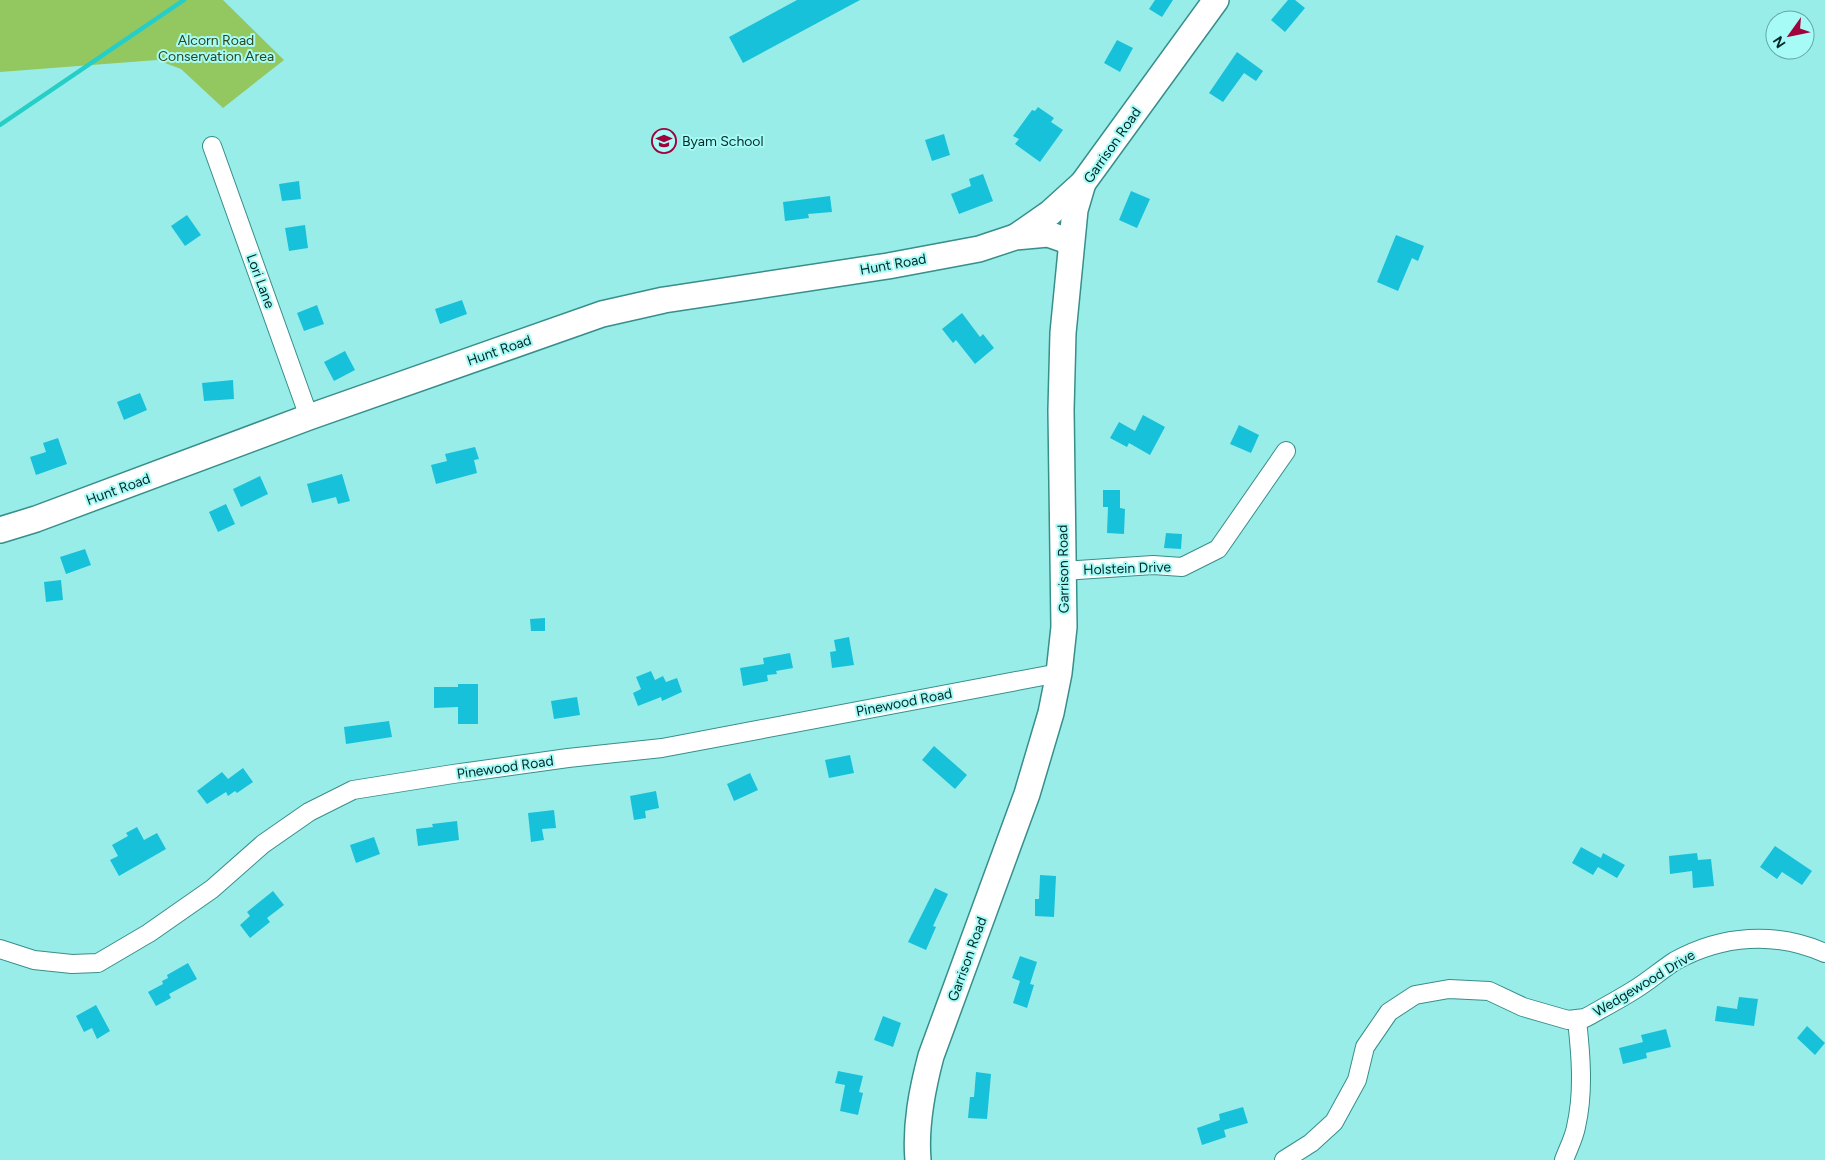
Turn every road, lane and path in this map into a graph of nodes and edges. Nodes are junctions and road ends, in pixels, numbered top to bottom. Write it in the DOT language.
graph roads {
  1 [pos="1216,0"];
  2 [pos="212,146"];
  3 [pos="1083,183"];
  4 [pos="1015,237"];
  5 [pos="1071,242"];
  6 [pos="310,417"];
  7 [pos="1286,451"];
  8 [pos="0,530"];
  9 [pos="1063,571"];
  10 [pos="1059,673"];
  11 [pos="0,949"];
  12 [pos="1825,953"];
  13 [pos="1577,1020"];
  14 [pos="918,1160"];
  15 [pos="1284,1160"];
  16 [pos="1564,1160"];
  1 -- 3 [label="street, Garrison Road"];
  2 -- 6 [label="street, Lori Lane"];
  3 -- 4 [label="street, Hunt Road"];
  3 -- 5 [label="street, Garrison Road"];
  4 -- 5 [label="street, Hunt Road"];
  4 -- 6 [label="street, Hunt Road"];
  5 -- 9 [label="street, Garrison Road"];
  6 -- 8 [label="street, Hunt Road"];
  7 -- 9 [label="street, Holstein Drive"];
  9 -- 10 [label="street, Garrison Road"];
  10 -- 11 [label="street, Pinewood Road"];
  10 -- 14 [label="street, Garrison Road"];
  12 -- 13 [label="street, Wedgewood Drive"];
  13 -- 15 [label="street, Wedgewood Drive"];
  13 -- 16 [label="street"];
}
